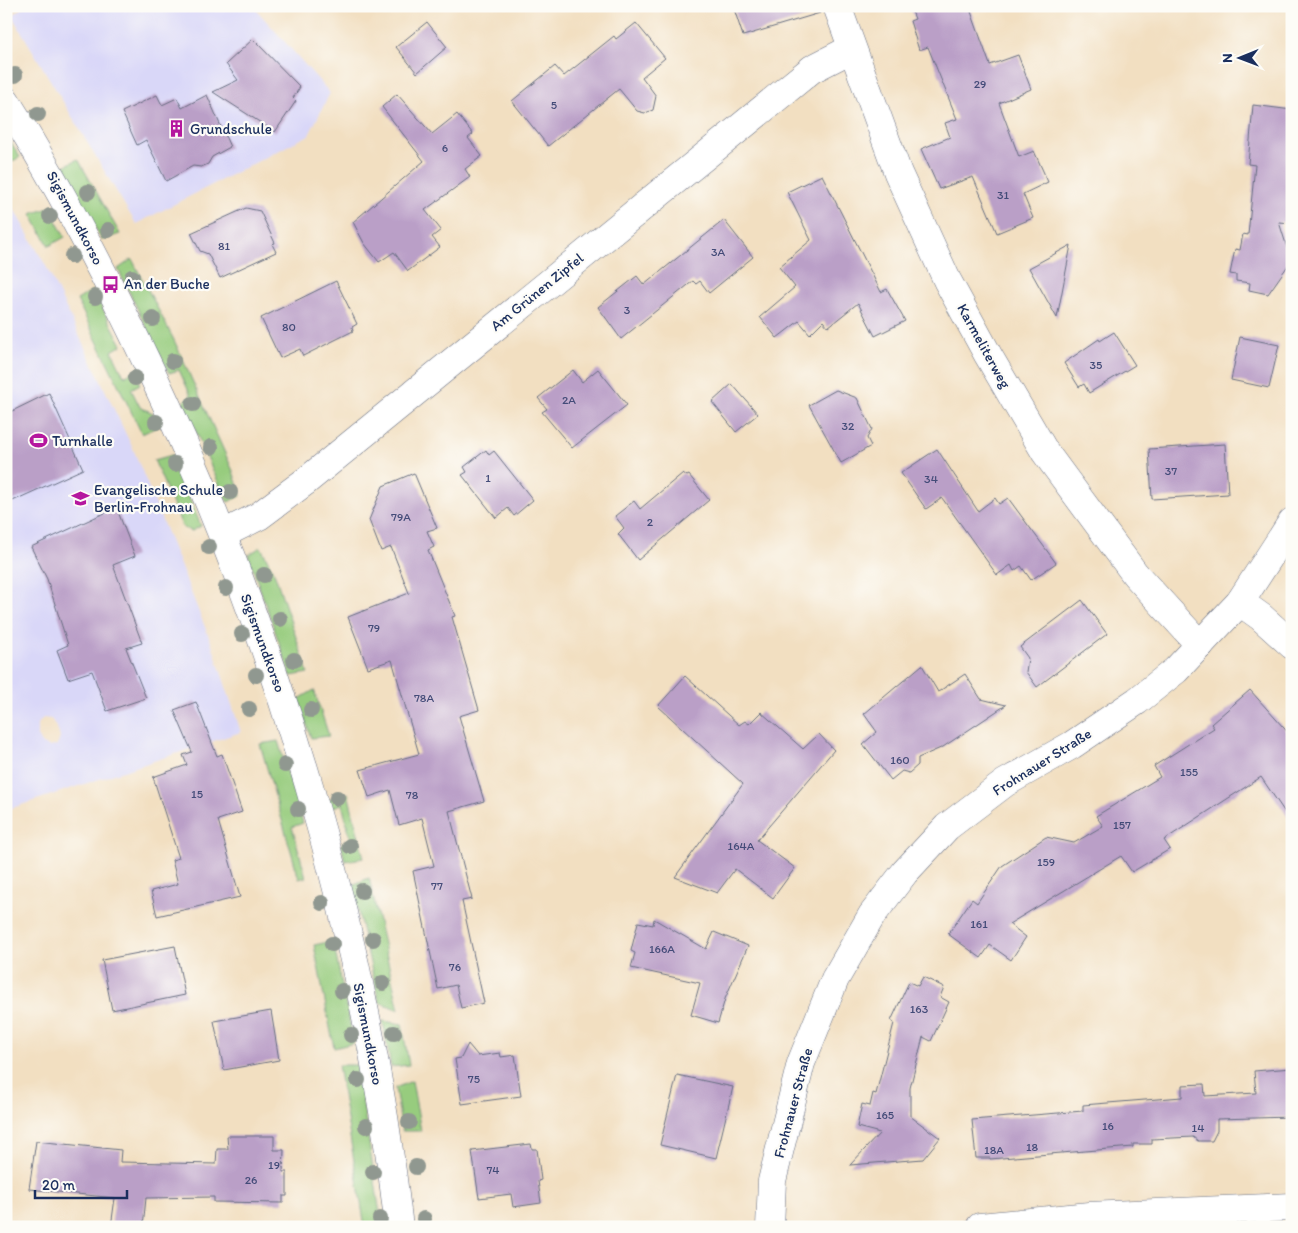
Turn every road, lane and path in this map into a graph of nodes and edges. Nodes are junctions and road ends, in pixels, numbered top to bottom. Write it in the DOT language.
graph roads {
  1 [pos="837,6"];
  2 [pos="851,49"];
  3 [pos="6,101"];
  4 [pos="1292,522"];
  5 [pos="223,534"];
  6 [pos="1240,602"];
  7 [pos="1200,645"];
  8 [pos="1292,645"];
  9 [pos="1292,1207"];
  10 [pos="399,1227"];
  11 [pos="770,1227"];
  12 [pos="980,1227"];
  1 -- 2 [label="street, Karmeliterweg"];
  2 -- 5 [label="street, Am Grünen Zipfel"];
  2 -- 7 [label="street, Karmeliterweg"];
  3 -- 5 [label="street, Sigismundkorso"];
  4 -- 6 [label="street, Frohnauer Straße"];
  5 -- 10 [label="street, Sigismundkorso"];
  6 -- 7 [label="street, Frohnauer Straße"];
  6 -- 8 [label="street"];
  7 -- 11 [label="street, Frohnauer Straße"];
  9 -- 12 [label="street"];
}
